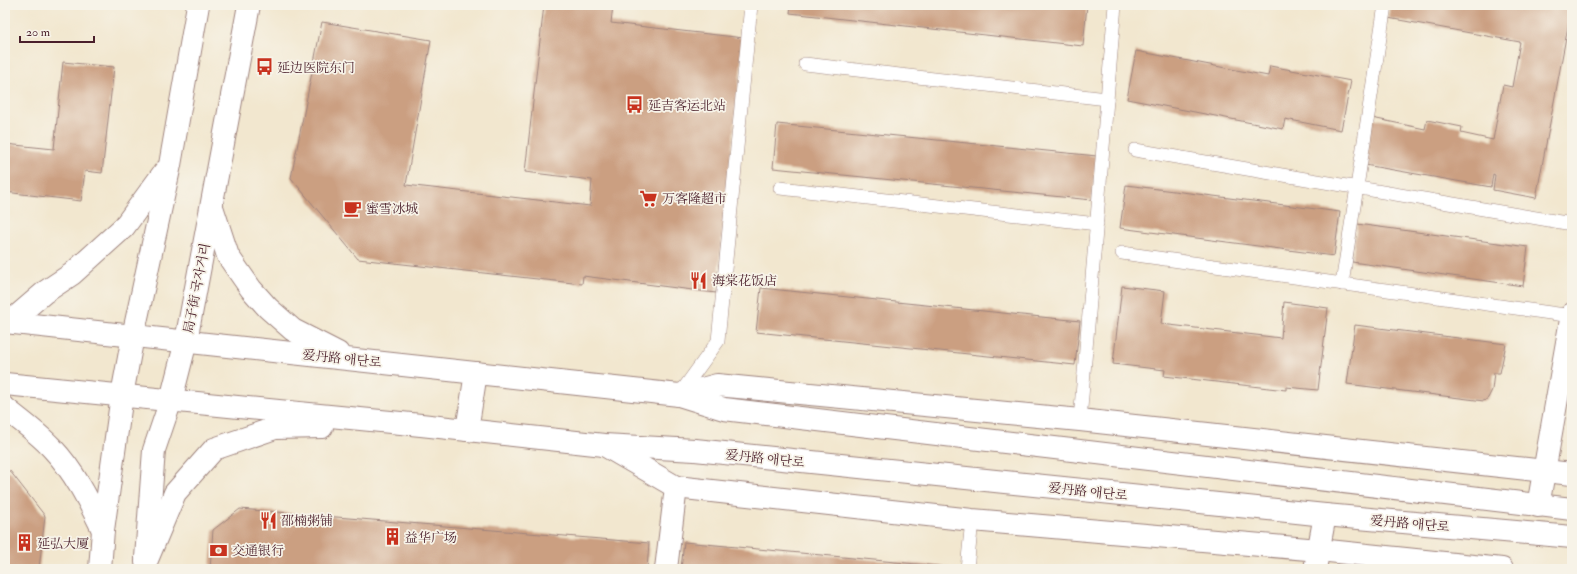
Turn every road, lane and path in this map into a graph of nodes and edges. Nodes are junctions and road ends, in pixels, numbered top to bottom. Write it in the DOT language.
graph roads {
  1 [pos="198,5"];
  2 [pos="249,5"];
  3 [pos="751,5"];
  4 [pos="1115,5"];
  5 [pos="1385,5"];
  6 [pos="805,64"];
  7 [pos="1107,99"];
  8 [pos="1134,150"];
  9 [pos="170,165"];
  10 [pos="780,188"];
  11 [pos="1357,188"];
  12 [pos="212,206"];
  13 [pos="1096,224"];
  14 [pos="1572,224"];
  15 [pos="1122,253"];
  16 [pos="1342,284"];
  17 [pos="1572,315"];
  18 [pos="7,322"];
  19 [pos="133,336"];
  20 [pos="186,342"];
  21 [pos="351,359"];
  22 [pos="476,373"];
  23 [pos="5,384"];
  24 [pos="122,395"];
  25 [pos="679,395"];
  26 [pos="171,400"];
  27 [pos="5,408"];
  28 [pos="1080,420"];
  29 [pos="421,424"];
  30 [pos="467,430"];
  31 [pos="604,445"];
  32 [pos="1545,472"];
  33 [pos="1572,474"];
  34 [pos="676,487"];
  35 [pos="1538,506"];
  36 [pos="1572,509"];
  37 [pos="1325,515"];
  38 [pos="972,520"];
  39 [pos="103,530"];
  40 [pos="1572,537"];
  41 [pos="1317,559"];
  42 [pos="145,565"];
  43 [pos="100,569"];
  44 [pos="666,569"];
  45 [pos="967,569"];
  46 [pos="1502,569"];
  1 -- 9 [label="main road"];
  2 -- 12 [label="main road, 局子街 국자거리"];
  3 -- 25 [label="lane"];
  4 -- 7 [label="lane"];
  5 -- 11 [label="lane"];
  6 -- 7 [label="lane"];
  7 -- 13 [label="lane"];
  8 -- 11 [label="lane"];
  9 -- 18 [label="main road"];
  9 -- 19 [label="main road"];
  10 -- 13 [label="lane"];
  11 -- 14 [label="lane"];
  11 -- 16 [label="lane"];
  12 -- 20 [label="main road, 局子街 국자거리"];
  12 -- 21 [label="main road"];
  13 -- 28 [label="lane"];
  15 -- 16 [label="lane"];
  16 -- 17 [label="lane"];
  17 -- 32 [label="main road"];
  18 -- 19 [label="main road, 爱丹路 애단로"];
  19 -- 20 [label="main road, 爱丹路 애단로"];
  19 -- 24 [label="main road"];
  20 -- 21 [label="main road, 爱丹路 애단로"];
  20 -- 26 [label="main road, 局子街 국자거리"];
  21 -- 22 [label="main road, 爱丹路 애단로"];
  22 -- 25 [label="main road, 爱丹路 애단로"];
  22 -- 30 [label="main road"];
  23 -- 24 [label="main road, 爱丹路 애단로"];
  24 -- 26 [label="main road, 爱丹路 애단로"];
  24 -- 39 [label="main road"];
  25 -- 28 [label="main road, 爱丹路 애단로"];
  25 -- 35 [label="main road, 爱丹路 애단로"];
  26 -- 29 [label="main road, 爱丹路 애단로"];
  26 -- 42 [label="main road, 局子街 국자거리"];
  27 -- 39 [label="main road"];
  28 -- 32 [label="main road, 爱丹路 애단로"];
  29 -- 30 [label="main road, 爱丹路 애단로"];
  29 -- 42 [label="main road"];
  30 -- 31 [label="main road, 爱丹路 애단로"];
  31 -- 34 [label="main road, 爱丹路 애단로"];
  31 -- 37 [label="main road, 爱丹路 애단로"];
  32 -- 33 [label="main road, 爱丹路 애단로"];
  32 -- 35 [label="main road"];
  34 -- 38 [label="main road, 爱丹路 애단로"];
  34 -- 44 [label="main road"];
  35 -- 36 [label="main road, 爱丹路 애단로"];
  37 -- 40 [label="main road, 爱丹路 애단로"];
  37 -- 41 [label="main road"];
  38 -- 41 [label="main road, 爱丹路 애단로"];
  38 -- 45 [label="lane"];
  39 -- 43 [label="main road"];
  41 -- 46 [label="main road, 爱丹路 애단로"];
}
